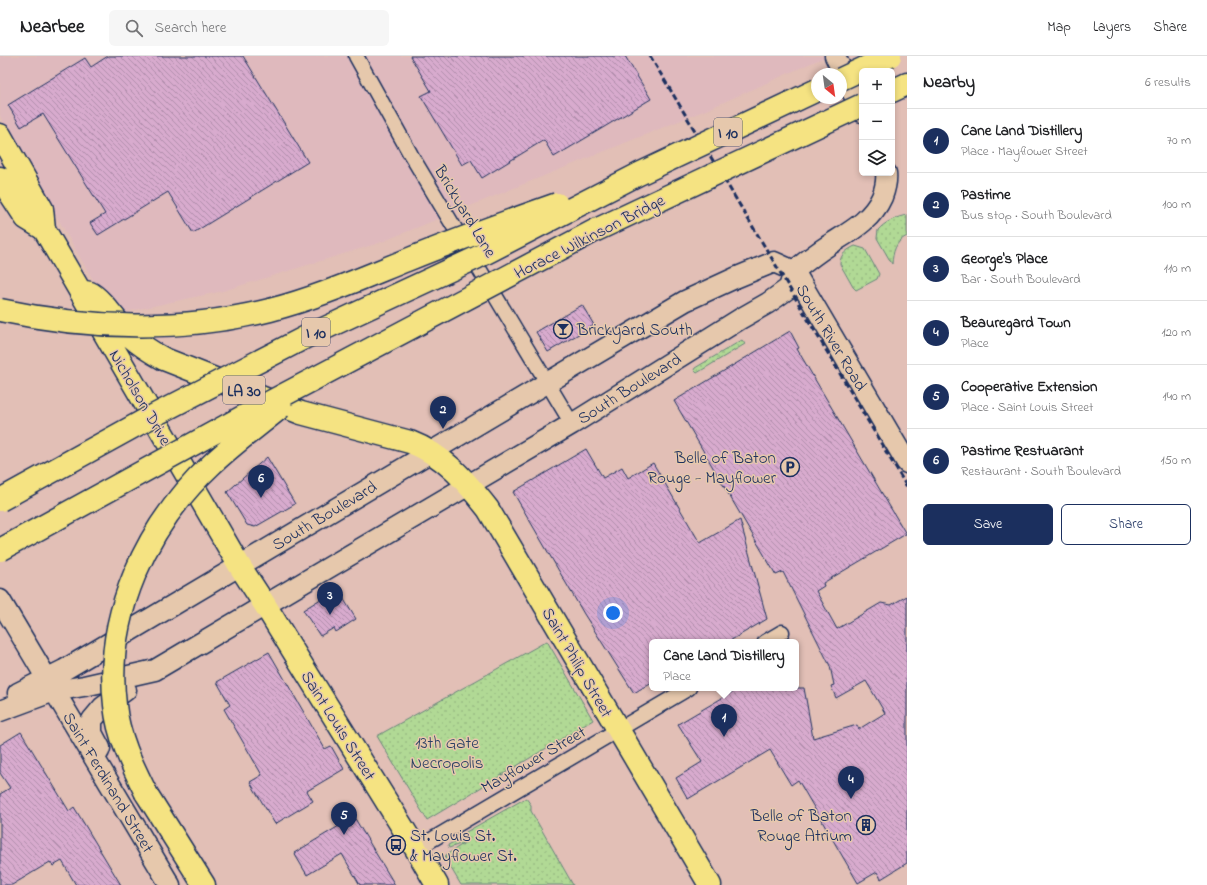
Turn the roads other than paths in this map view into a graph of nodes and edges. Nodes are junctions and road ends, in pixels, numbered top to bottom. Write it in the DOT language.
graph roads {
  1 [pos="356,56"];
  2 [pos="835,56"];
  3 [pos="890,56"];
  4 [pos="847,76"];
  5 [pos="907,84"];
  6 [pos="895,90"];
  7 [pos="811,93"];
  8 [pos="859,106"];
  9 [pos="859,106"];
  10 [pos="0,135"];
  11 [pos="639,174"];
  12 [pos="887,176"];
  13 [pos="0,178"];
  14 [pos="44,229"];
  15 [pos="794,271"];
  16 [pos="80,291"];
  17 [pos="0,310"];
  18 [pos="320,375"];
  19 [pos="546,382"];
  20 [pos="572,424"];
  21 [pos="430,452"];
  22 [pos="907,463"];
  23 [pos="469,484"];
  24 [pos="0,500"];
  25 [pos="0,550"];
  26 [pos="239,565"];
  27 [pos="0,600"];
  28 [pos="265,605"];
  29 [pos="782,632"];
  30 [pos="770,639"];
  31 [pos="155,670"];
  32 [pos="51,684"];
  33 [pos="684,691"];
  34 [pos="0,706"];
  35 [pos="0,711"];
  36 [pos="618,730"];
  37 [pos="97,762"];
  38 [pos="416,849"];
  39 [pos="170,885"];
  40 [pos="204,885"];
  41 [pos="437,885"];
  42 [pos="710,885"];
  1 -- 19 [label="street, Brickyard Lane"];
  2 -- 8 [label="main road"];
  3 -- 4 [label="main road, bridge"];
  5 -- 6 [label="main road"];
  7 -- 11 [label="main road, Horace Wilkinson Bridge / I 10, bridge"];
  9 -- 18 [label="main road, Horace Wilkinson Bridge / I 10, bridge"];
  10 -- 14 [label="main road, Nicholson Drive"];
  11 -- 17 [label="main road, bridge"];
  11 -- 24 [label="main road, I 10, bridge"];
  12 -- 15 [label="main road, South River Road"];
  13 -- 14 [label="main road, Nicholson Drive"];
  14 -- 16 [label="main road, Nicholson Drive"];
  15 -- 19 [label="main road, South Boulevard"];
  15 -- 20 [label="main road, South Boulevard"];
  15 -- 22 [label="main road, South River Road"];
  16 -- 21 [label="main road, LA 30"];
  16 -- 26 [label="main road, Nicholson Drive"];
  18 -- 25 [label="main road, I 10, bridge"];
  18 -- 40 [label="main road, bridge"];
  19 -- 20 [label="street, Brickyard Lane"];
  19 -- 21 [label="main road, South Boulevard"];
  20 -- 23 [label="main road, South Boulevard"];
  21 -- 23 [label="main road, Saint Philip Street"];
  21 -- 26 [label="main road, South Boulevard"];
  23 -- 28 [label="main road, South Boulevard"];
  23 -- 36 [label="main road, Saint Philip Street"];
  26 -- 28 [label="main road, Saint Louis Street"];
  26 -- 32 [label="main road, South Boulevard"];
  27 -- 32 [label="main road, Saint Ferdinand Street"];
  28 -- 31 [label="main road, South Boulevard"];
  28 -- 38 [label="main road, Saint Louis Street"];
  29 -- 30 [label="street"];
  31 -- 32 [label="main road, South Boulevard"];
  31 -- 37 [label="main road"];
  32 -- 34 [label="main road, South Boulevard"];
  32 -- 35 [label="main road, South Boulevard"];
  32 -- 37 [label="main road, Saint Ferdinand Street"];
  33 -- 36 [label="street, Mayflower Street"];
  36 -- 38 [label="street, Mayflower Street"];
  36 -- 42 [label="main road, Saint Philip Street"];
  37 -- 39 [label="main road, Saint Ferdinand Street"];
  38 -- 41 [label="main road, Saint Louis Street"];
}
